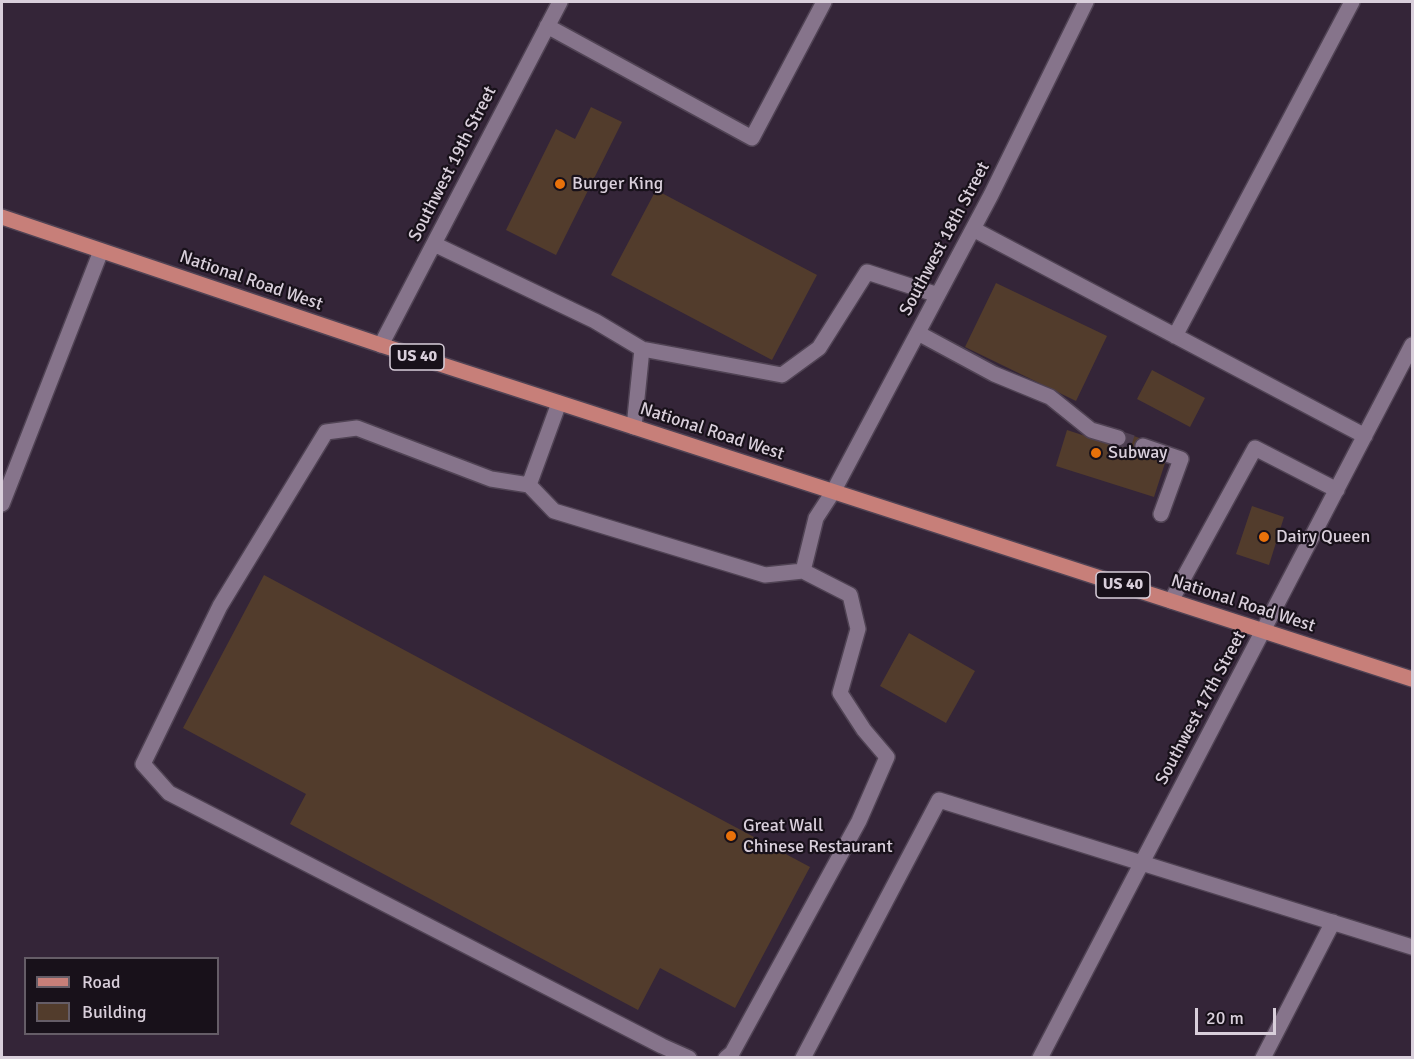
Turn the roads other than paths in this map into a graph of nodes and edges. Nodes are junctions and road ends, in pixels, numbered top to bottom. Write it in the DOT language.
graph roads {
  1 [pos="560,2"];
  2 [pos="824,2"];
  3 [pos="1086,2"];
  4 [pos="1352,2"];
  5 [pos="547,26"];
  6 [pos="2,217"];
  7 [pos="973,229"];
  8 [pos="434,244"];
  9 [pos="101,251"];
  10 [pos="938,295"];
  11 [pos="918,333"];
  12 [pos="1175,336"];
  13 [pos="381,345"];
  14 [pos="1413,345"];
  15 [pos="642,349"];
  16 [pos="559,403"];
  17 [pos="634,427"];
  18 [pos="1365,436"];
  19 [pos="1118,438"];
  20 [pos="1143,446"];
  21 [pos="529,485"];
  22 [pos="1337,490"];
  23 [pos="833,492"];
  24 [pos="2,504"];
  25 [pos="1161,514"];
  26 [pos="803,571"];
  27 [pos="1171,601"];
  28 [pos="1263,631"];
  29 [pos="1413,679"];
  30 [pos="1141,863"];
  31 [pos="1333,922"];
  32 [pos="1413,947"];
  33 [pos="689,1058"];
  34 [pos="726,1058"];
  35 [pos="803,1058"];
  36 [pos="1040,1058"];
  37 [pos="1263,1058"];
  1 -- 5 [label="street, Southwest 19th Street"];
  2 -- 5 [label="street"];
  3 -- 7 [label="street, Southwest 18th Street"];
  4 -- 12 [label="street"];
  5 -- 8 [label="street, Southwest 19th Street"];
  6 -- 9 [label="main road, National Road West / US 40"];
  7 -- 10 [label="street, Southwest 18th Street"];
  7 -- 12 [label="street"];
  8 -- 13 [label="street, Southwest 19th Street"];
  8 -- 15 [label="street"];
  9 -- 13 [label="main road, National Road West / US 40"];
  9 -- 24 [label="street"];
  10 -- 11 [label="street, Southwest 18th Street"];
  10 -- 15 [label="street"];
  11 -- 19 [label="street"];
  11 -- 23 [label="street, Southwest 18th Street"];
  12 -- 18 [label="street"];
  13 -- 16 [label="main road, National Road West / US 40"];
  14 -- 18 [label="street, Southwest 17th Street"];
  15 -- 17 [label="street"];
  16 -- 17 [label="main road, National Road West / US 40"];
  16 -- 21 [label="street"];
  17 -- 23 [label="main road, National Road West / US 40"];
  18 -- 22 [label="street, Southwest 17th Street"];
  20 -- 25 [label="street"];
  21 -- 26 [label="street"];
  21 -- 33 [label="street"];
  22 -- 27 [label="street"];
  22 -- 28 [label="street, Southwest 17th Street"];
  23 -- 26 [label="street, Southwest 18th Street"];
  23 -- 27 [label="main road, National Road West / US 40"];
  26 -- 34 [label="street"];
  27 -- 28 [label="main road, National Road West / US 40"];
  28 -- 29 [label="main road, National Road West / US 40"];
  28 -- 30 [label="street, Southwest 17th Street"];
  30 -- 31 [label="street"];
  30 -- 35 [label="street"];
  30 -- 36 [label="street, Southwest 17th Street"];
  31 -- 32 [label="street"];
  31 -- 37 [label="street"];
}
